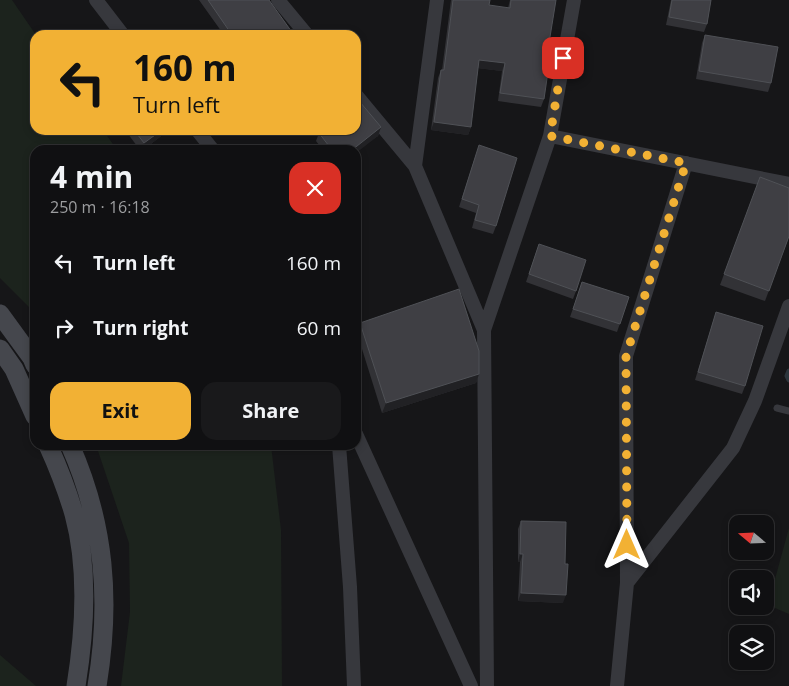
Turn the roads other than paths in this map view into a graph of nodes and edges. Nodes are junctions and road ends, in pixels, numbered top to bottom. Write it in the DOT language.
graph roads {
  1 [pos="96,0"];
  2 [pos="278,0"];
  3 [pos="437,0"];
  4 [pos="574,0"];
  5 [pos="119,30"];
  6 [pos="303,30"];
  7 [pos="361,101"];
  8 [pos="550,136"];
  9 [pos="686,163"];
  10 [pos="414,166"];
  11 [pos="789,184"];
  12 [pos="789,306"];
  13 [pos="0,314"];
  14 [pos="484,330"];
  15 [pos="0,349"];
  16 [pos="30,355"];
  17 [pos="30,405"];
  18 [pos="777,408"];
  19 [pos="789,411"];
  20 [pos="361,445"];
  21 [pos="50,450"];
  22 [pos="72,450"];
  23 [pos="339,450"];
  24 [pos="627,583"];
  25 [pos="76,686"];
  26 [pos="97,686"];
  27 [pos="354,686"];
  28 [pos="471,686"];
  29 [pos="487,686"];
  30 [pos="617,686"];
  1 -- 5 [label="street"];
  2 -- 6 [label="street"];
  3 -- 10 [label="street"];
  4 -- 8 [label="street"];
  7 -- 10 [label="street"];
  8 -- 9 [label="street"];
  8 -- 14 [label="street"];
  9 -- 11 [label="street"];
  9 -- 24 [label="street"];
  10 -- 14 [label="street"];
  12 -- 24 [label="street"];
  13 -- 16 [label="main road"];
  14 -- 29 [label="street"];
  15 -- 17 [label="main road"];
  18 -- 19 [label="lane"];
  20 -- 28 [label="street"];
  21 -- 25 [label="main road"];
  22 -- 26 [label="main road"];
  23 -- 27 [label="street"];
  24 -- 30 [label="street"];
}
